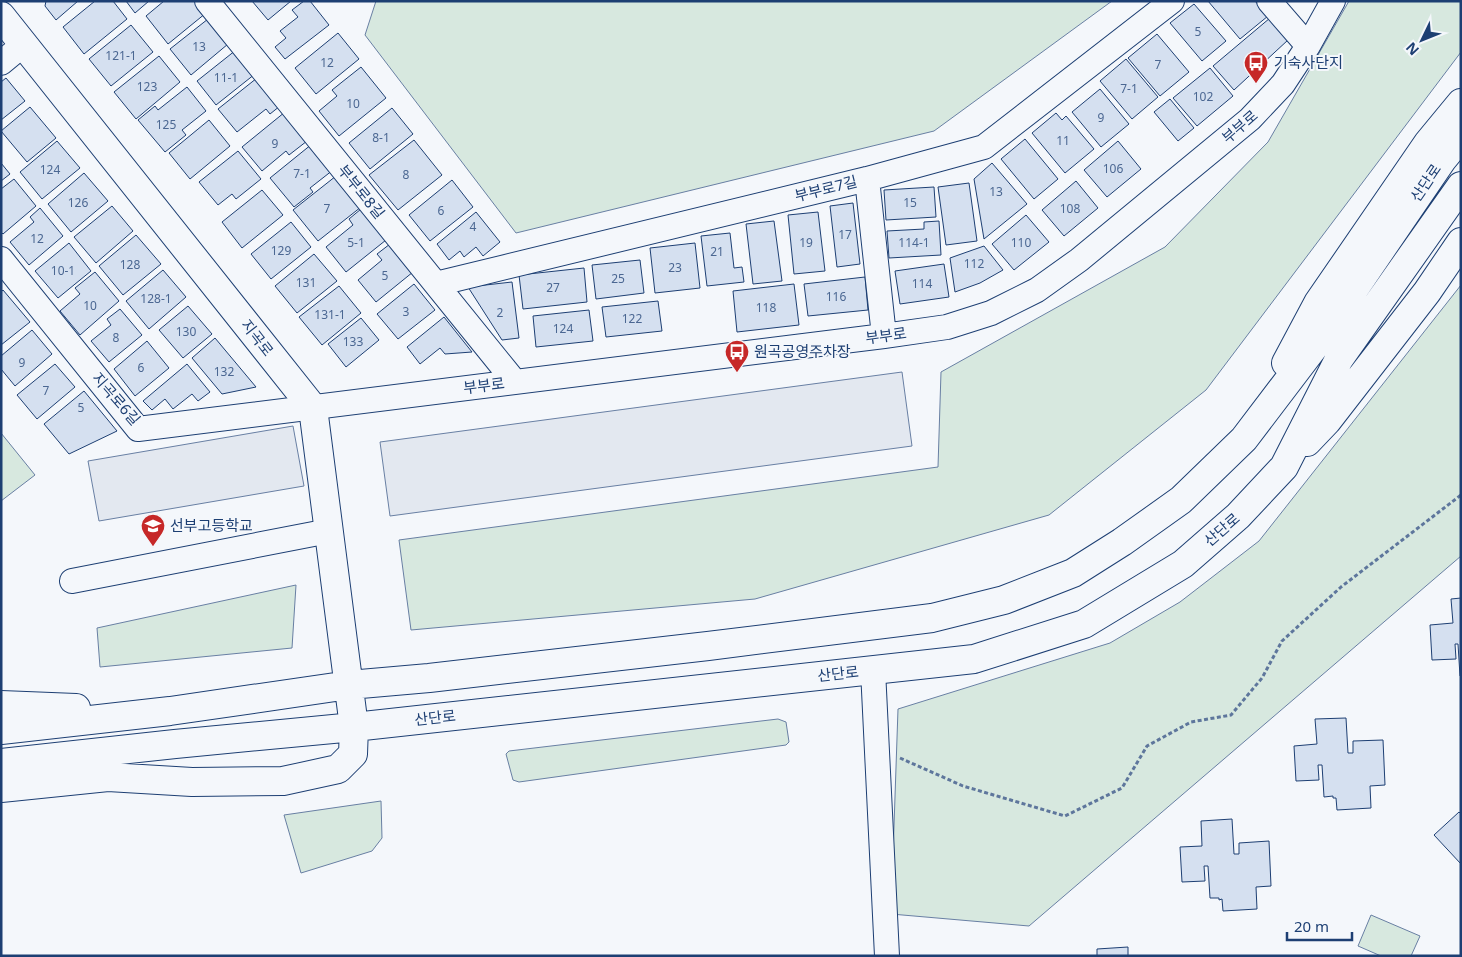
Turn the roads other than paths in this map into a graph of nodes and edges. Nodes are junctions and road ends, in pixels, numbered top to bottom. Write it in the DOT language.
graph roads {
  1 [pos="207,1"];
  2 [pos="1172,1"];
  3 [pos="1270,1"];
  4 [pos="1333,1"];
  5 [pos="1,16"];
  6 [pos="24,44"];
  7 [pos="1308,46"];
  8 [pos="1,63"];
  9 [pos="1461,103"];
  10 [pos="1461,137"];
  11 [pos="867,179"];
  12 [pos="1461,186"];
  13 [pos="1461,242"];
  14 [pos="1,259"];
  15 [pos="436,284"];
  16 [pos="884,336"];
  17 [pos="514,382"];
  18 [pos="313,408"];
  19 [pos="1244,440"];
  20 [pos="1284,467"];
  21 [pos="329,531"];
  22 [pos="72,581"];
  23 [pos="873,670"];
  24 [pos="349,686"];
  25 [pos="1,705"];
  26 [pos="170,711"];
  27 [pos="354,727"];
  28 [pos="1,730"];
  29 [pos="175,744"];
  30 [pos="1,763"];
  31 [pos="1,788"];
  32 [pos="887,956"];
  1 -- 15 [label="street, 부부로8길"];
  2 -- 11 [label="street, 부부로7길"];
  3 -- 7 [label="street"];
  4 -- 7 [label="street, 부부로"];
  5 -- 6 [label="main road, 지곡로"];
  6 -- 8 [label="street"];
  6 -- 18 [label="main road, 지곡로"];
  7 -- 16 [label="street, 부부로"];
  9 -- 19 [label="main road"];
  10 -- 19 [label="main road, 산단로"];
  11 -- 15 [label="street, 부부로7길"];
  11 -- 16 [label="street"];
  12 -- 20 [label="main road, 산단로"];
  13 -- 20 [label="main road"];
  14 -- 18 [label="street, 지곡로6길"];
  15 -- 17 [label="street, 부부로8길"];
  16 -- 17 [label="street, 부부로"];
  17 -- 18 [label="street, 부부로"];
  18 -- 21 [label="main road"];
  19 -- 24 [label="main road, 산단로"];
  20 -- 23 [label="main road, 산단로"];
  21 -- 22 [label="street"];
  21 -- 24 [label="main road"];
  23 -- 27 [label="main road, 산단로"];
  23 -- 32 [label="street"];
  24 -- 26 [label="main road, 산단로"];
  24 -- 27 [label="main road"];
  25 -- 26 [label="main road"];
  26 -- 28 [label="main road, 산단로"];
  27 -- 29 [label="main road, 산단로"];
  27 -- 31 [label="main road"];
  29 -- 30 [label="main road, 산단로"];
  29 -- 31 [label="main road"];
}
